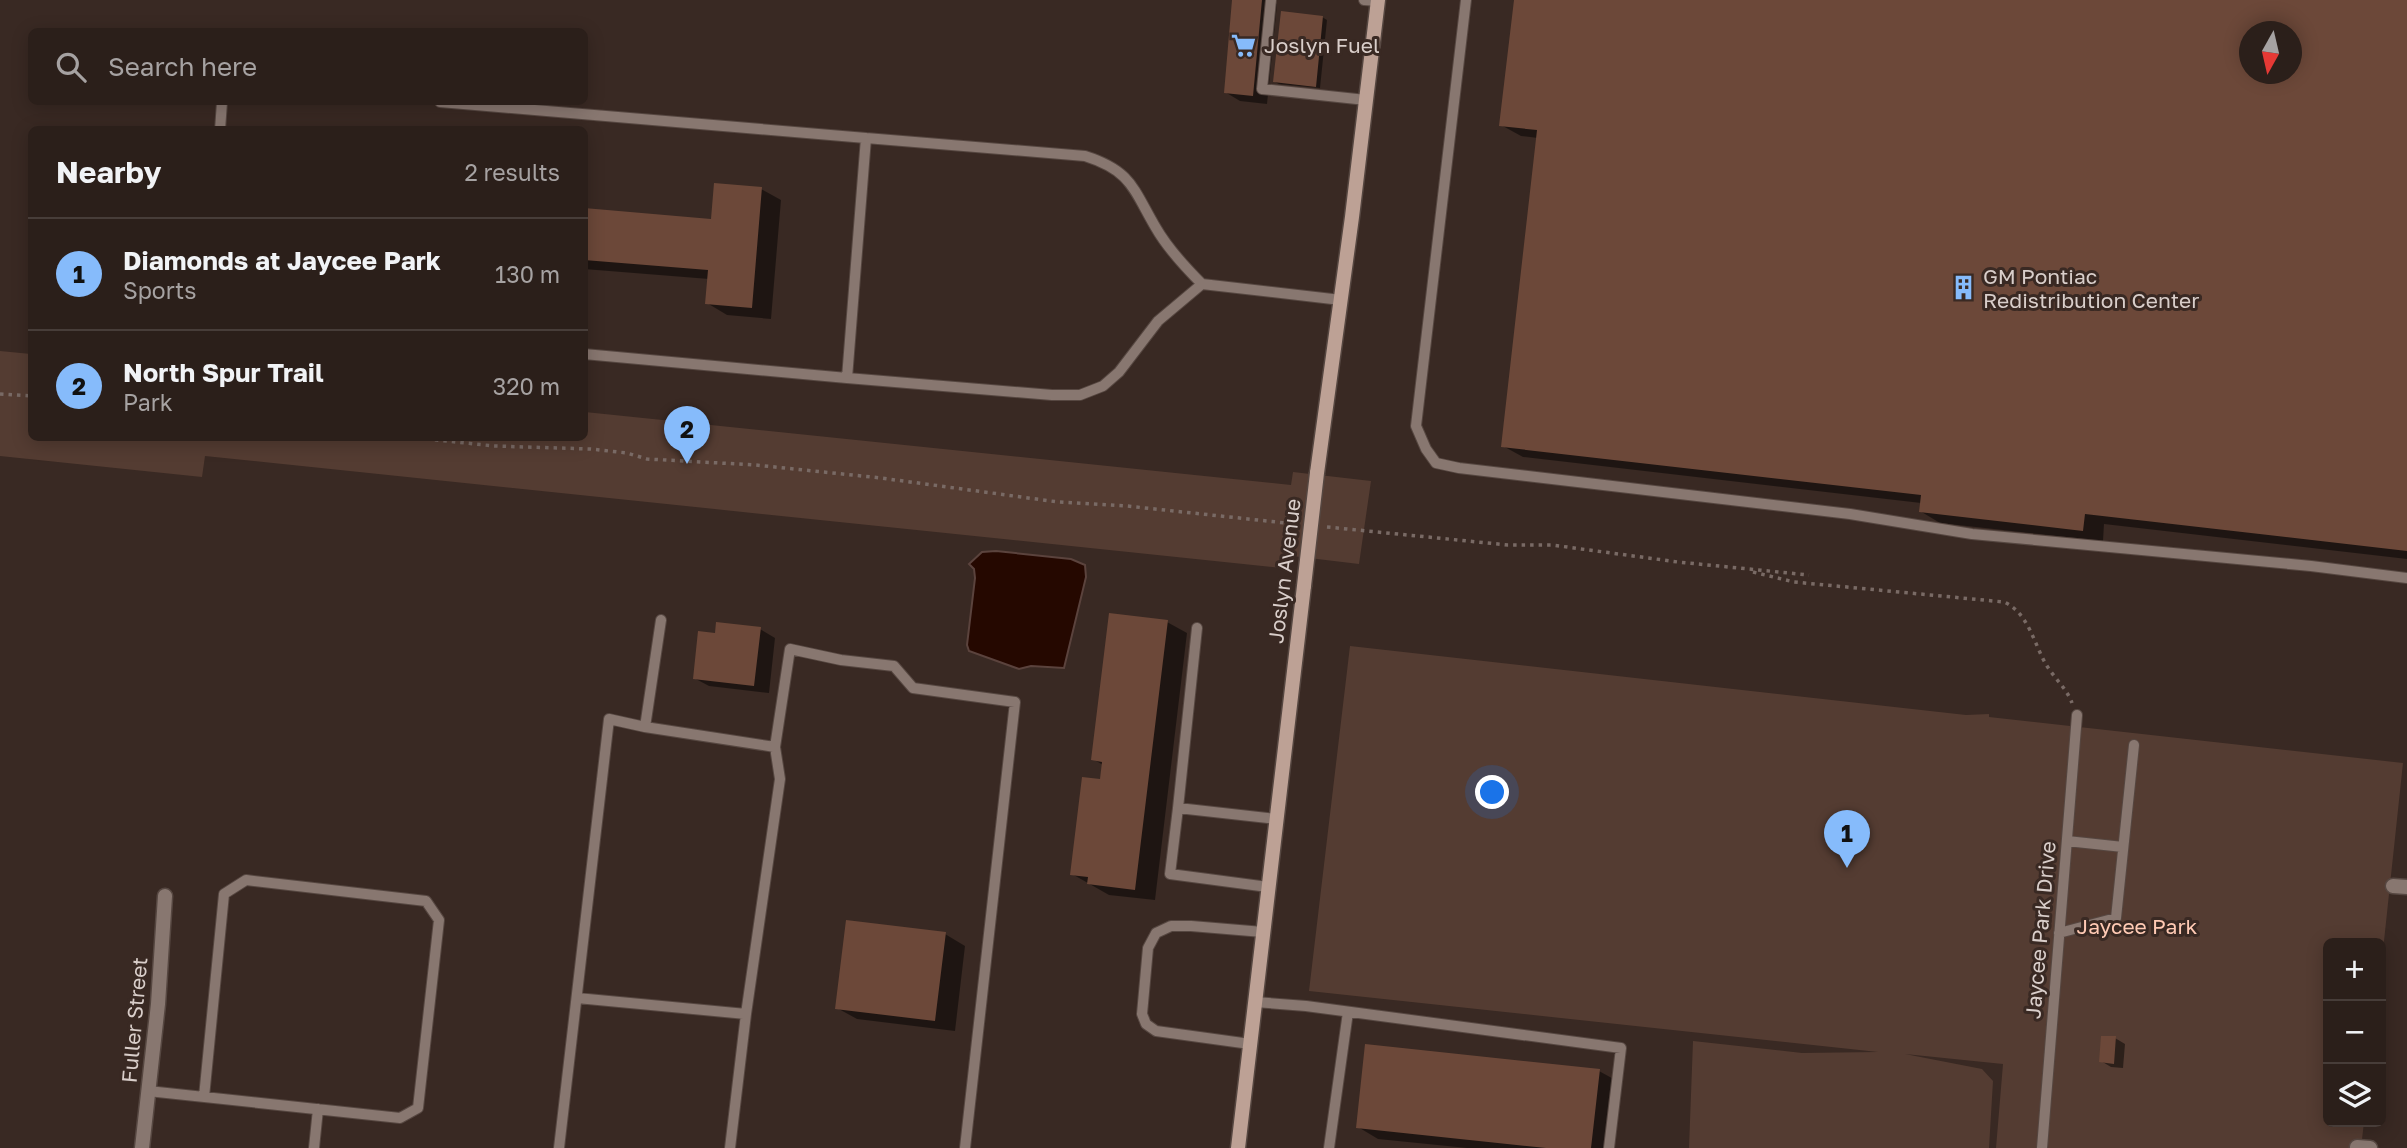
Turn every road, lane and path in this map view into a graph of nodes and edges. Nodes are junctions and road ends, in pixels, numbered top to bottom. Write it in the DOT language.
graph roads {
  1 [pos="1271,0"];
  2 [pos="1373,0"];
  3 [pos="1466,0"];
  4 [pos="1366,100"];
  5 [pos="222,105"];
  6 [pos="476,105"];
  7 [pos="220,126"];
  8 [pos="866,138"];
  9 [pos="1202,284"];
  10 [pos="1341,300"];
  11 [pos="588,354"];
  12 [pos="847,379"];
  13 [pos="0,394"];
  14 [pos="28,396"];
  15 [pos="450,441"];
  16 [pos="1296,524"];
  17 [pos="1322,526"];
  18 [pos="1743,569"];
  19 [pos="1808,575"];
  20 [pos="2407,578"];
  21 [pos="661,620"];
  22 [pos="1197,628"];
  23 [pos="2077,715"];
  24 [pos="645,727"];
  25 [pos="2134,745"];
  26 [pos="775,747"];
  27 [pos="1178,808"];
  28 [pos="1276,820"];
  29 [pos="2067,841"];
  30 [pos="2123,847"];
  31 [pos="1268,887"];
  32 [pos="165,896"];
  33 [pos="1263,932"];
  34 [pos="2059,933"];
  35 [pos="577,998"];
  36 [pos="1255,1002"];
  37 [pos="1348,1012"];
  38 [pos="746,1014"];
  39 [pos="1250,1044"];
  40 [pos="148,1091"];
  41 [pos="204,1097"];
  42 [pos="318,1109"];
  43 [pos="142,1148"];
  44 [pos="314,1148"];
  45 [pos="559,1148"];
  46 [pos="730,1148"];
  47 [pos="965,1148"];
  48 [pos="1238,1148"];
  49 [pos="1329,1148"];
  50 [pos="1609,1148"];
  51 [pos="2042,1148"];
  1 -- 4 [label="lane"];
  2 -- 4 [label="main road, Joslyn Avenue"];
  3 -- 20 [label="lane"];
  4 -- 10 [label="main road, Joslyn Avenue"];
  5 -- 7 [label="lane"];
  6 -- 8 [label="lane"];
  8 -- 9 [label="lane"];
  8 -- 12 [label="lane"];
  9 -- 10 [label="lane"];
  9 -- 12 [label="lane"];
  10 -- 28 [label="main road, Joslyn Avenue, bridge"];
  11 -- 12 [label="lane"];
  13 -- 14 [label="path"];
  15 -- 16 [label="path"];
  17 -- 18 [label="path"];
  18 -- 19 [label="path"];
  18 -- 23 [label="path"];
  21 -- 24 [label="lane"];
  22 -- 27 [label="lane"];
  23 -- 29 [label="lane, Jaycee Park Drive"];
  24 -- 26 [label="lane"];
  24 -- 35 [label="lane"];
  25 -- 30 [label="lane"];
  26 -- 38 [label="lane"];
  26 -- 47 [label="lane"];
  27 -- 28 [label="lane"];
  27 -- 31 [label="lane"];
  28 -- 31 [label="main road, Joslyn Avenue"];
  29 -- 30 [label="lane"];
  29 -- 34 [label="lane, Jaycee Park Drive"];
  30 -- 34 [label="lane"];
  31 -- 33 [label="main road, Joslyn Avenue"];
  32 -- 40 [label="street, Fuller Street"];
  33 -- 36 [label="main road, Joslyn Avenue"];
  33 -- 39 [label="lane"];
  34 -- 51 [label="lane, Jaycee Park Drive"];
  35 -- 38 [label="lane"];
  35 -- 45 [label="lane"];
  36 -- 37 [label="lane"];
  36 -- 39 [label="main road, Joslyn Avenue"];
  37 -- 49 [label="lane"];
  37 -- 50 [label="lane"];
  38 -- 46 [label="lane"];
  39 -- 48 [label="main road, Joslyn Avenue"];
  40 -- 41 [label="lane"];
  40 -- 43 [label="street, Fuller Street"];
  41 -- 42 [label="lane"];
  41 -- 42 [label="lane"];
  42 -- 44 [label="lane"];
}
